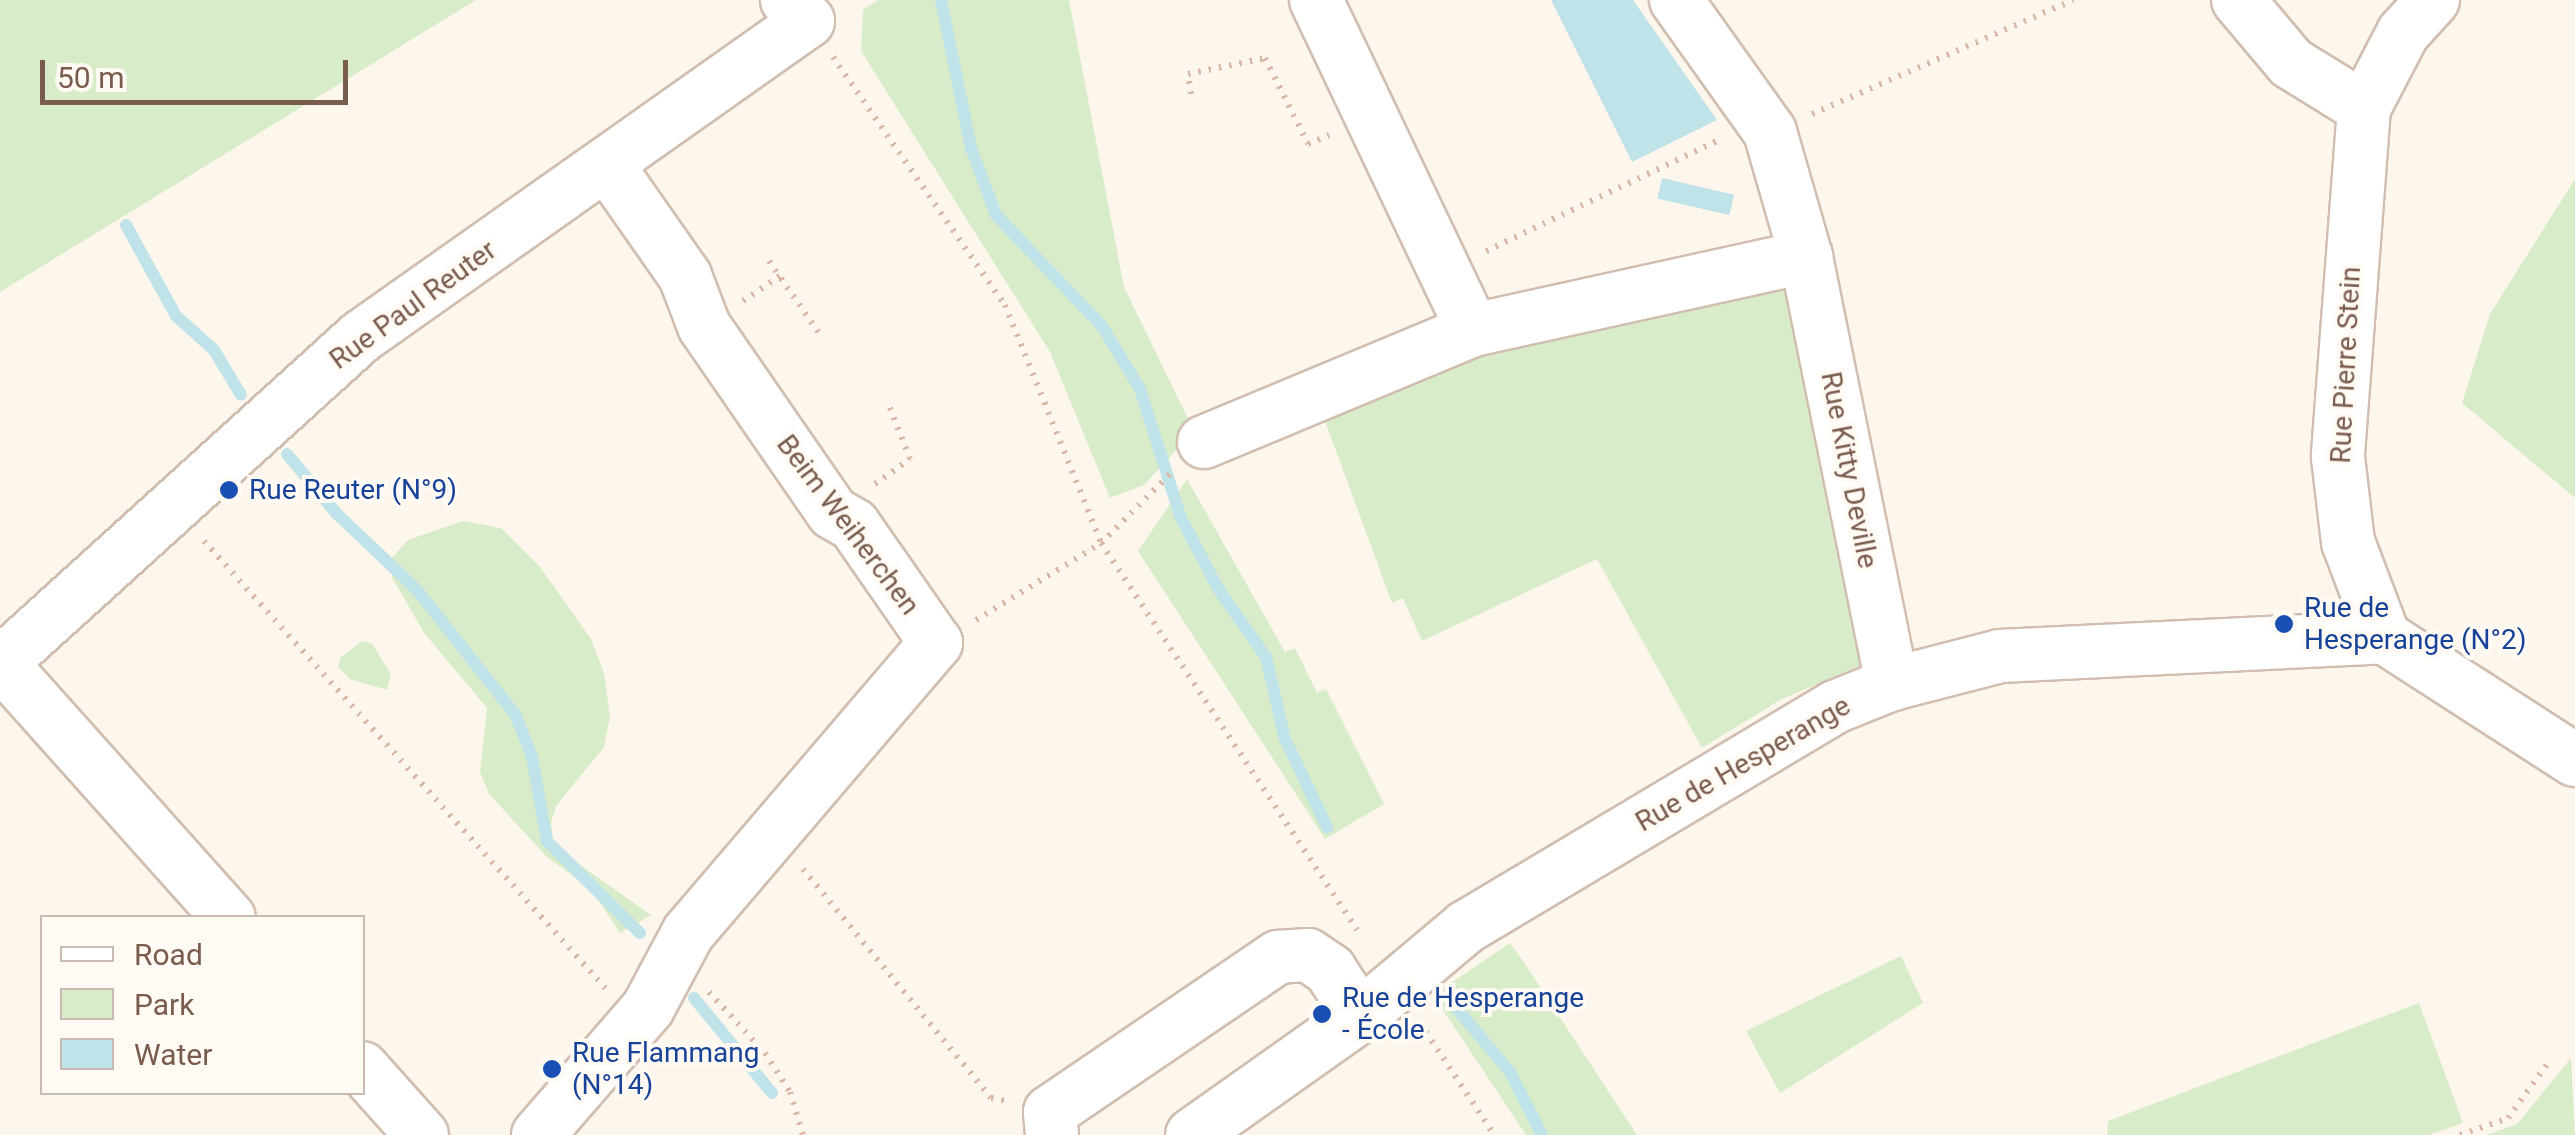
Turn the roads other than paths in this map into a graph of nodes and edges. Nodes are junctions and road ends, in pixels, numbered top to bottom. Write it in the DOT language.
graph roads {
  1 [pos="1316,0"];
  2 [pos="1676,0"];
  3 [pos="2238,0"];
  4 [pos="2433,0"];
  5 [pos="798,10"];
  6 [pos="2364,108"];
  7 [pos="608,166"];
  8 [pos="1806,257"];
  9 [pos="1473,330"];
  10 [pos="1204,442"];
  11 [pos="2384,636"];
  12 [pos="1,663"];
  13 [pos="1892,684"];
  14 [pos="2575,760"];
  15 [pos="225,915"];
  16 [pos="1360,1016"];
  17 [pos="365,1071"];
  18 [pos="1051,1124"];
  19 [pos="422,1135"];
  20 [pos="538,1135"];
  21 [pos="1192,1135"];
  1 -- 9 [label="street"];
  2 -- 8 [label="street, Rue Kitty Deville"];
  3 -- 6 [label="street"];
  4 -- 6 [label="street, Rue Pierre Stein"];
  5 -- 7 [label="street, Rue Paul Reuter"];
  6 -- 11 [label="street, Rue Pierre Stein"];
  7 -- 12 [label="street, Rue Paul Reuter"];
  7 -- 20 [label="street, Beim Weiherchen"];
  8 -- 9 [label="street"];
  8 -- 13 [label="street, Rue Kitty Deville"];
  9 -- 10 [label="street"];
  11 -- 13 [label="street, Rue de Hesperange"];
  11 -- 14 [label="street"];
  12 -- 15 [label="street"];
  13 -- 16 [label="street, Rue de Hesperange"];
  16 -- 18 [label="street"];
  16 -- 21 [label="street, Rue de Hesperange"];
  17 -- 19 [label="street"];
}
